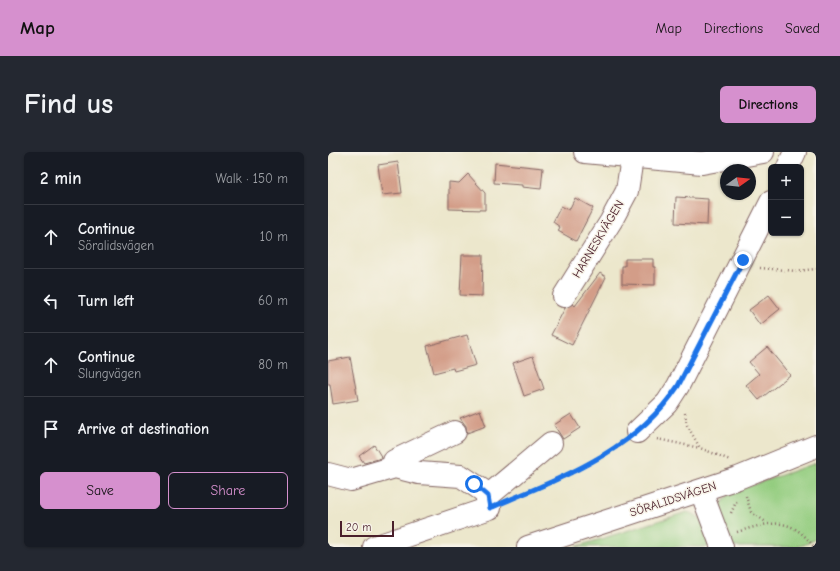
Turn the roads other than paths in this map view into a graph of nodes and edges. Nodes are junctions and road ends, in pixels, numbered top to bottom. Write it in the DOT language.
graph roads {
  1 [pos="585,152"];
  2 [pos="763,152"];
  3 [pos="795,152"];
  4 [pos="623,155"];
  5 [pos="789,164"];
  6 [pos="768,208"];
  7 [pos="564,296"];
  8 [pos="455,432"];
  9 [pos="637,432"];
  10 [pos="551,443"];
  11 [pos="816,446"];
  12 [pos="394,467"];
  13 [pos="328,474"];
  14 [pos="701,490"];
  15 [pos="489,502"];
  16 [pos="721,542"];
  17 [pos="374,547"];
  18 [pos="528,547"];
  1 -- 4 [label="street"];
  2 -- 4 [label="street"];
  3 -- 5 [label="street"];
  4 -- 7 [label="street, HARNESKVÄGEN"];
  6 -- 9 [label="street"];
  8 -- 12 [label="street"];
  10 -- 15 [label="street"];
  11 -- 14 [label="street, SÖRALIDSVÄGEN"];
  12 -- 13 [label="street"];
  12 -- 15 [label="street"];
  14 -- 16 [label="street"];
  14 -- 18 [label="street, SÖRALIDSVÄGEN"];
  15 -- 17 [label="street"];
}
